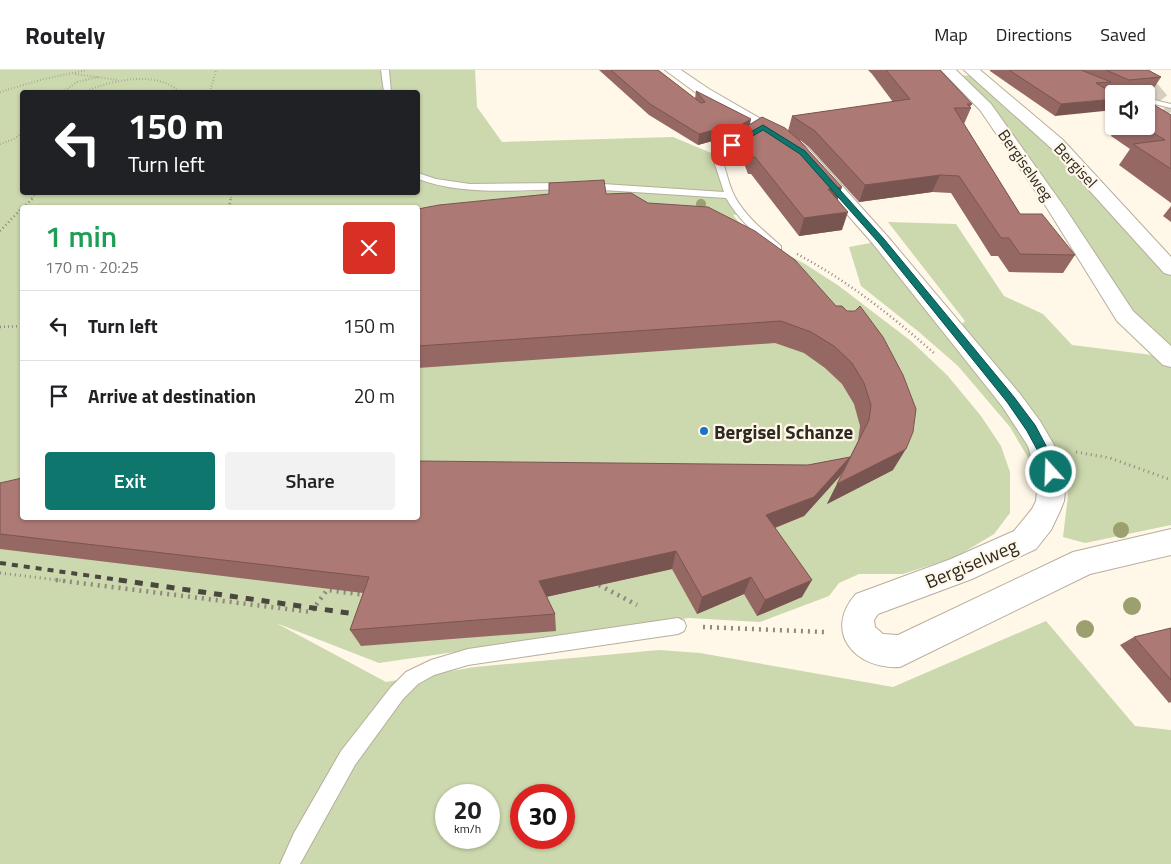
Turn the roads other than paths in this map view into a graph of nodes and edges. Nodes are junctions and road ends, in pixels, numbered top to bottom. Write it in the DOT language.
graph roads {
  1 [pos="385,70"];
  2 [pos="672,70"];
  3 [pos="948,70"];
  4 [pos="971,70"];
  5 [pos="1067,70"];
  6 [pos="1103,89"];
  7 [pos="388,90"];
  8 [pos="1155,102"];
  9 [pos="1171,106"];
  10 [pos="763,127"];
  11 [pos="420,177"];
  12 [pos="729,195"];
  13 [pos="779,250"];
  14 [pos="1171,269"];
  15 [pos="1171,359"];
  16 [pos="1171,542"];
  17 [pos="678,626"];
  18 [pos="290,864"];
  1 -- 7 [label="lane"];
  2 -- 10 [label="street, Bergiselweg"];
  3 -- 15 [label="street, Bergiselweg"];
  4 -- 14 [label="street, Bergisel"];
  5 -- 6 [label="lane"];
  8 -- 9 [label="lane"];
  10 -- 12 [label="lane"];
  10 -- 16 [label="street, Bergiselweg"];
  11 -- 12 [label="lane"];
  12 -- 13 [label="lane"];
  17 -- 18 [label="lane"];
}
